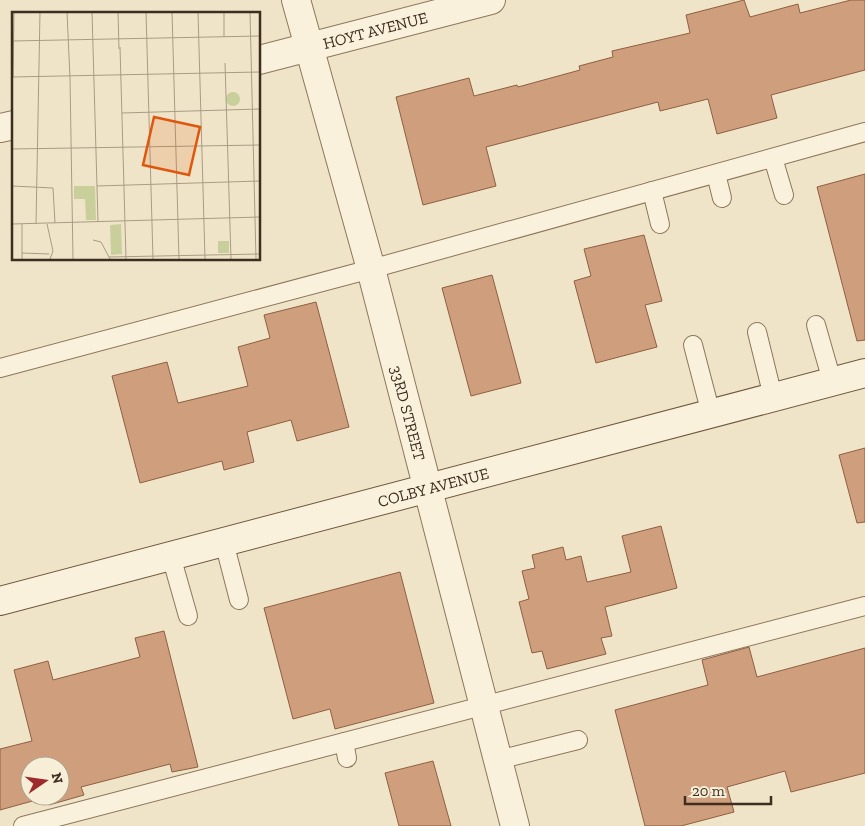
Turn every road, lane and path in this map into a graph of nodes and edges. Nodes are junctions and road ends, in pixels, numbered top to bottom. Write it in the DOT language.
graph roads {
  1 [pos="296,0"];
  2 [pos="491,0"];
  3 [pos="308,47"];
  4 [pos="260,60"];
  5 [pos="865,132"];
  6 [pos="773,158"];
  7 [pos="716,174"];
  8 [pos="652,192"];
  9 [pos="784,195"];
  10 [pos="722,198"];
  11 [pos="660,224"];
  12 [pos="371,269"];
  13 [pos="816,324"];
  14 [pos="757,332"];
  15 [pos="693,345"];
  16 [pos="0,368"];
  17 [pos="865,373"];
  18 [pos="832,381"];
  19 [pos="774,397"];
  20 [pos="711,414"];
  21 [pos="429,488"];
  22 [pos="224,542"];
  23 [pos="171,556"];
  24 [pos="239,600"];
  25 [pos="0,601"];
  26 [pos="865,606"];
  27 [pos="188,616"];
  28 [pos="484,705"];
  29 [pos="578,740"];
  30 [pos="498,760"];
  31 [pos="23,826"];
  32 [pos="515,826"];
  1 -- 3 [label="street, 33RD STREET"];
  2 -- 3 [label="street, HOYT AVENUE"];
  3 -- 4 [label="street, HOYT AVENUE"];
  3 -- 12 [label="street, 33RD STREET"];
  5 -- 6 [label="lane"];
  6 -- 7 [label="lane"];
  6 -- 9 [label="lane"];
  7 -- 8 [label="lane"];
  7 -- 10 [label="lane"];
  8 -- 11 [label="lane"];
  8 -- 12 [label="lane"];
  12 -- 16 [label="lane"];
  12 -- 21 [label="street, 33RD STREET"];
  13 -- 18 [label="lane"];
  14 -- 19 [label="lane"];
  15 -- 20 [label="lane"];
  17 -- 18 [label="street, COLBY AVENUE"];
  18 -- 19 [label="street, COLBY AVENUE"];
  19 -- 20 [label="street, COLBY AVENUE"];
  20 -- 21 [label="street, COLBY AVENUE"];
  21 -- 22 [label="street, COLBY AVENUE"];
  21 -- 28 [label="street, 33RD STREET"];
  22 -- 23 [label="street, COLBY AVENUE"];
  22 -- 24 [label="lane"];
  23 -- 25 [label="street, COLBY AVENUE"];
  23 -- 27 [label="lane"];
  26 -- 28 [label="lane"];
  28 -- 30 [label="street, 33RD STREET"];
  28 -- 31 [label="lane"];
  29 -- 30 [label="lane"];
  30 -- 32 [label="street, 33RD STREET"];
}
